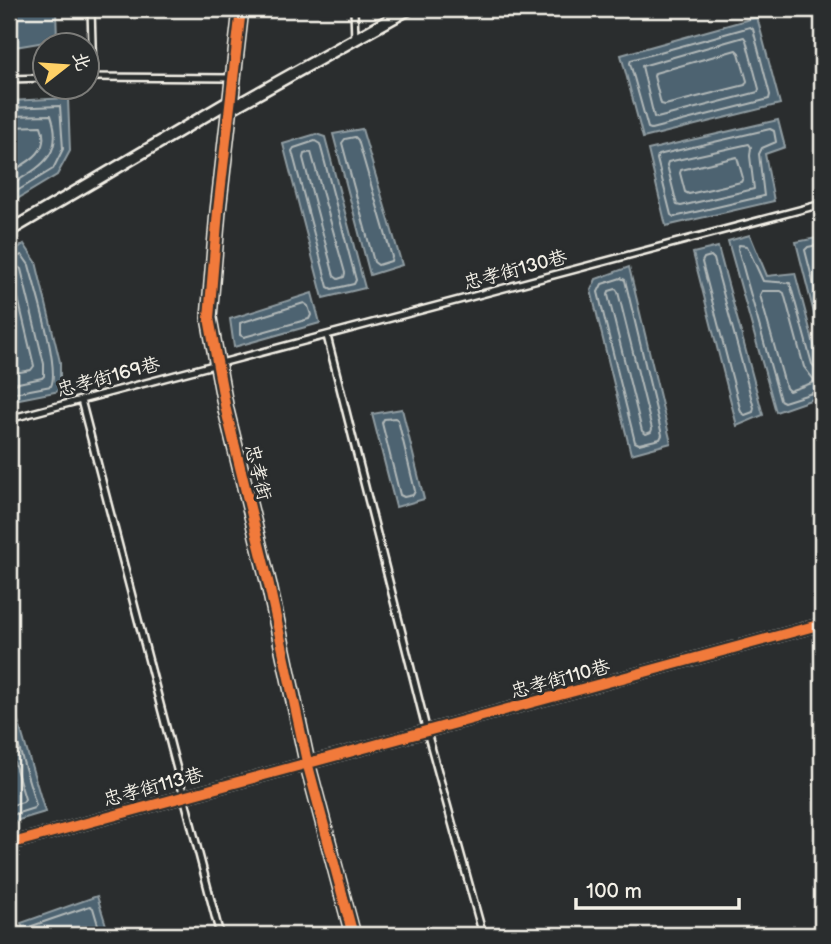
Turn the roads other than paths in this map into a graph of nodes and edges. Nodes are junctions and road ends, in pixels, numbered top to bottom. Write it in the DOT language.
graph roads {
  1 [pos="91,9"];
  2 [pos="241,9"];
  3 [pos="354,9"];
  4 [pos="409,9"];
  5 [pos="91,32"];
  6 [pos="355,41"];
  7 [pos="102,77"];
  8 [pos="32,78"];
  9 [pos="233,78"];
  10 [pos="9,79"];
  11 [pos="230,105"];
  12 [pos="822,204"];
  13 [pos="9,231"];
  14 [pos="327,336"];
  15 [pos="216,363"];
  16 [pos="81,400"];
  17 [pos="9,419"];
  18 [pos="822,624"];
  19 [pos="428,732"];
  20 [pos="306,762"];
  21 [pos="185,795"];
  22 [pos="9,844"];
  23 [pos="220,935"];
  24 [pos="353,935"];
  25 [pos="483,935"];
  1 -- 5 [label="lane"];
  2 -- 9 [label="street, 忠孝街"];
  3 -- 6 [label="lane"];
  4 -- 6 [label="street"];
  6 -- 11 [label="street"];
  7 -- 9 [label="lane"];
  8 -- 10 [label="lane"];
  9 -- 11 [label="street, 忠孝街"];
  11 -- 13 [label="street"];
  11 -- 15 [label="street, 忠孝街"];
  12 -- 14 [label="lane, 忠孝街130巷"];
  14 -- 15 [label="lane, 忠孝街130巷"];
  14 -- 19 [label="lane"];
  15 -- 16 [label="lane, 忠孝街169巷"];
  15 -- 20 [label="street, 忠孝街"];
  16 -- 17 [label="lane, 忠孝街169巷"];
  16 -- 21 [label="lane"];
  18 -- 19 [label="street, 忠孝街110巷"];
  19 -- 20 [label="street, 忠孝街110巷"];
  19 -- 25 [label="lane"];
  20 -- 21 [label="street, 忠孝街113巷"];
  20 -- 24 [label="street, 忠孝街"];
  21 -- 22 [label="street, 忠孝街113巷"];
  21 -- 23 [label="lane"];
}
